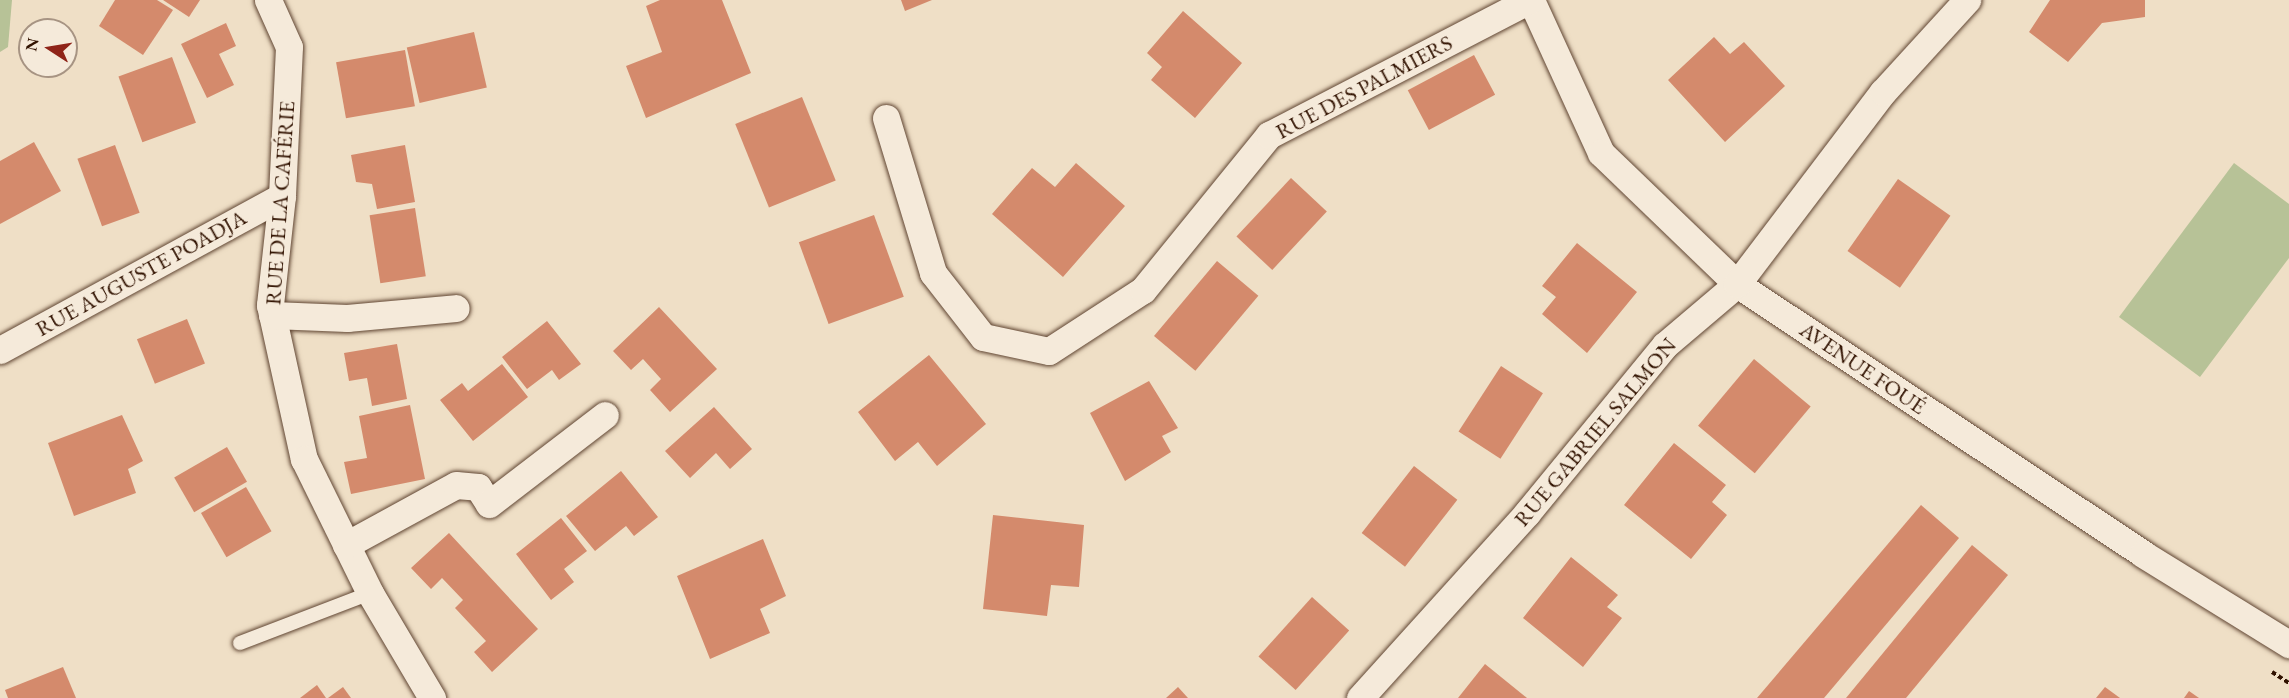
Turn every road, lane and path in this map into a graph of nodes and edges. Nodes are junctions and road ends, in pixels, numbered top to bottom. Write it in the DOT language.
graph roads {
  1 [pos="268,0"];
  2 [pos="1530,0"];
  3 [pos="1967,0"];
  4 [pos="886,118"];
  5 [pos="282,196"];
  6 [pos="1737,284"];
  7 [pos="456,308"];
  8 [pos="273,315"];
  9 [pos="0,350"];
  10 [pos="604,415"];
  11 [pos="346,545"];
  12 [pos="370,593"];
  13 [pos="240,643"];
  14 [pos="2289,644"];
  15 [pos="432,698"];
  16 [pos="1360,698"];
  1 -- 5 [label="street, RUE DE LA CAFÉRIE"];
  2 -- 4 [label="street, RUE DES PALMIERS"];
  2 -- 6 [label="street, AVENUE FOUÉ"];
  3 -- 6 [label="street, RUE GABRIEL SALMON"];
  5 -- 8 [label="street, RUE DE LA CAFÉRIE"];
  5 -- 9 [label="street, RUE AUGUSTE POADJA"];
  6 -- 14 [label="street, AVENUE FOUÉ"];
  6 -- 16 [label="street, RUE GABRIEL SALMON"];
  7 -- 8 [label="street"];
  8 -- 11 [label="street, RUE DE LA CAFÉRIE"];
  10 -- 11 [label="street"];
  11 -- 12 [label="street, RUE DE LA CAFÉRIE"];
  12 -- 13 [label="lane"];
  12 -- 15 [label="street, RUE DE LA CAFÉRIE"];
}
